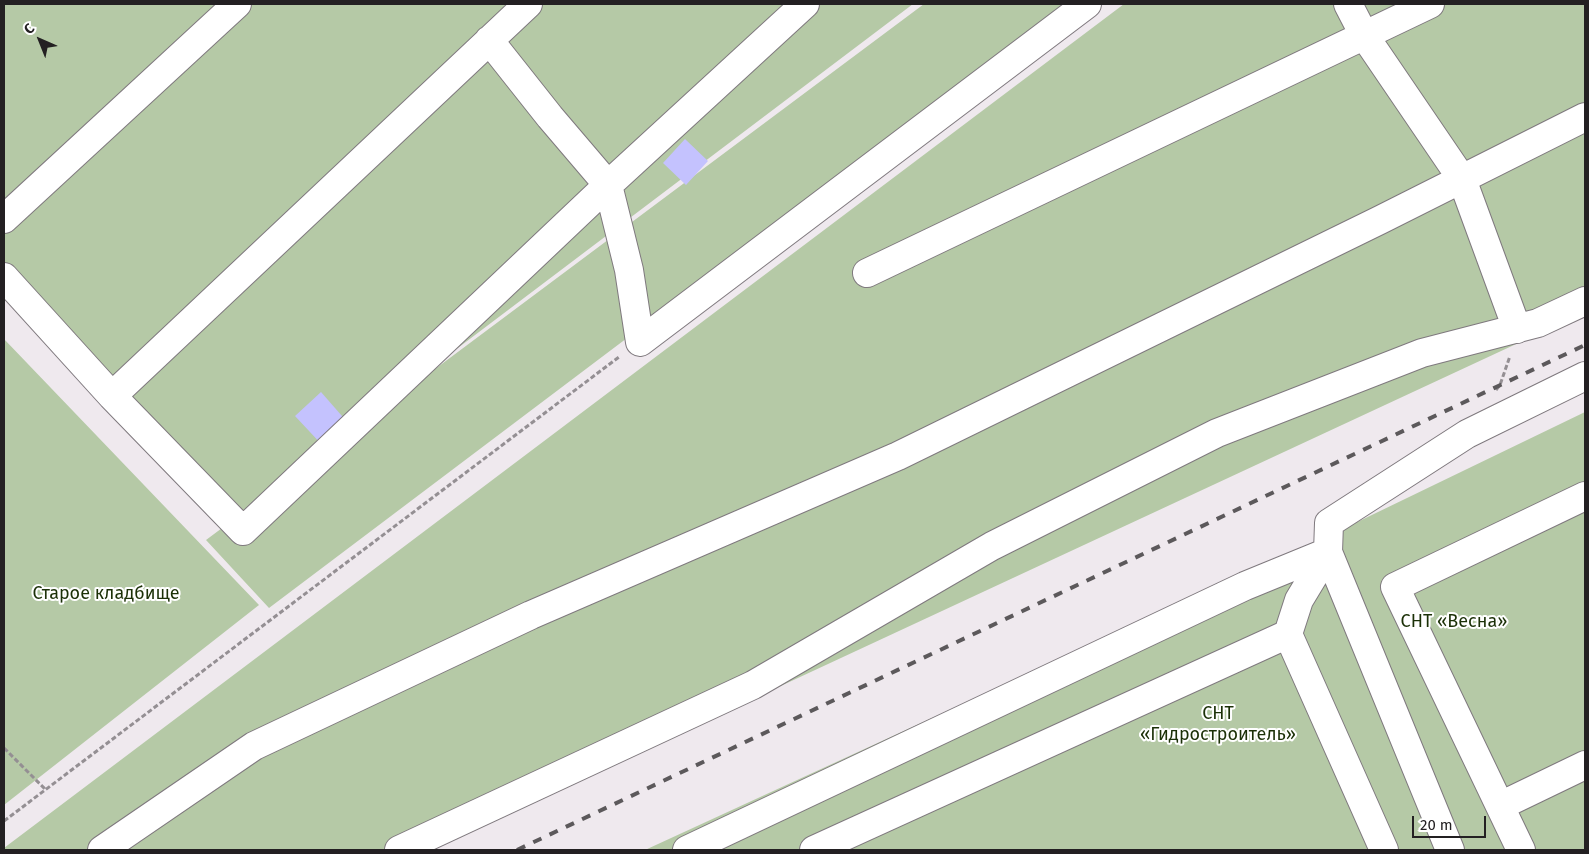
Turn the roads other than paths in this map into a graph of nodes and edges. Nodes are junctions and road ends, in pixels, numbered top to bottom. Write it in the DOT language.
graph roads {
  1 [pos="238,4"];
  2 [pos="528,4"];
  3 [pos="805,4"];
  4 [pos="1087,4"];
  5 [pos="1348,4"];
  6 [pos="1430,4"];
  7 [pos="1364,35"];
  8 [pos="489,40"];
  9 [pos="1585,118"];
  10 [pos="1462,179"];
  11 [pos="608,185"];
  12 [pos="4,219"];
  13 [pos="867,273"];
  14 [pos="4,277"];
  15 [pos="1585,301"];
  16 [pos="1517,329"];
  17 [pos="1585,376"];
  18 [pos="112,396"];
  19 [pos="1585,496"];
  20 [pos="1328,552"];
  21 [pos="1288,634"];
  22 [pos="1585,765"];
  23 [pos="1500,806"];
  24 [pos="102,850"];
  25 [pos="399,850"];
  26 [pos="688,850"];
  27 [pos="814,850"];
  28 [pos="1384,850"];
  29 [pos="1450,850"];
  30 [pos="1521,850"];
  1 -- 12 [label="street"];
  2 -- 8 [label="street"];
  3 -- 11 [label="street"];
  4 -- 11 [label="street"];
  5 -- 7 [label="street"];
  6 -- 7 [label="street"];
  7 -- 10 [label="street"];
  7 -- 13 [label="street"];
  8 -- 11 [label="street"];
  8 -- 18 [label="street"];
  9 -- 10 [label="street"];
  10 -- 16 [label="street"];
  10 -- 24 [label="street"];
  11 -- 18 [label="street"];
  14 -- 18 [label="street"];
  15 -- 16 [label="street"];
  16 -- 25 [label="street"];
  17 -- 20 [label="street"];
  19 -- 23 [label="street"];
  20 -- 21 [label="street"];
  20 -- 26 [label="street"];
  20 -- 29 [label="street"];
  21 -- 27 [label="street"];
  21 -- 28 [label="street"];
  22 -- 23 [label="street"];
  23 -- 30 [label="street"];
}
